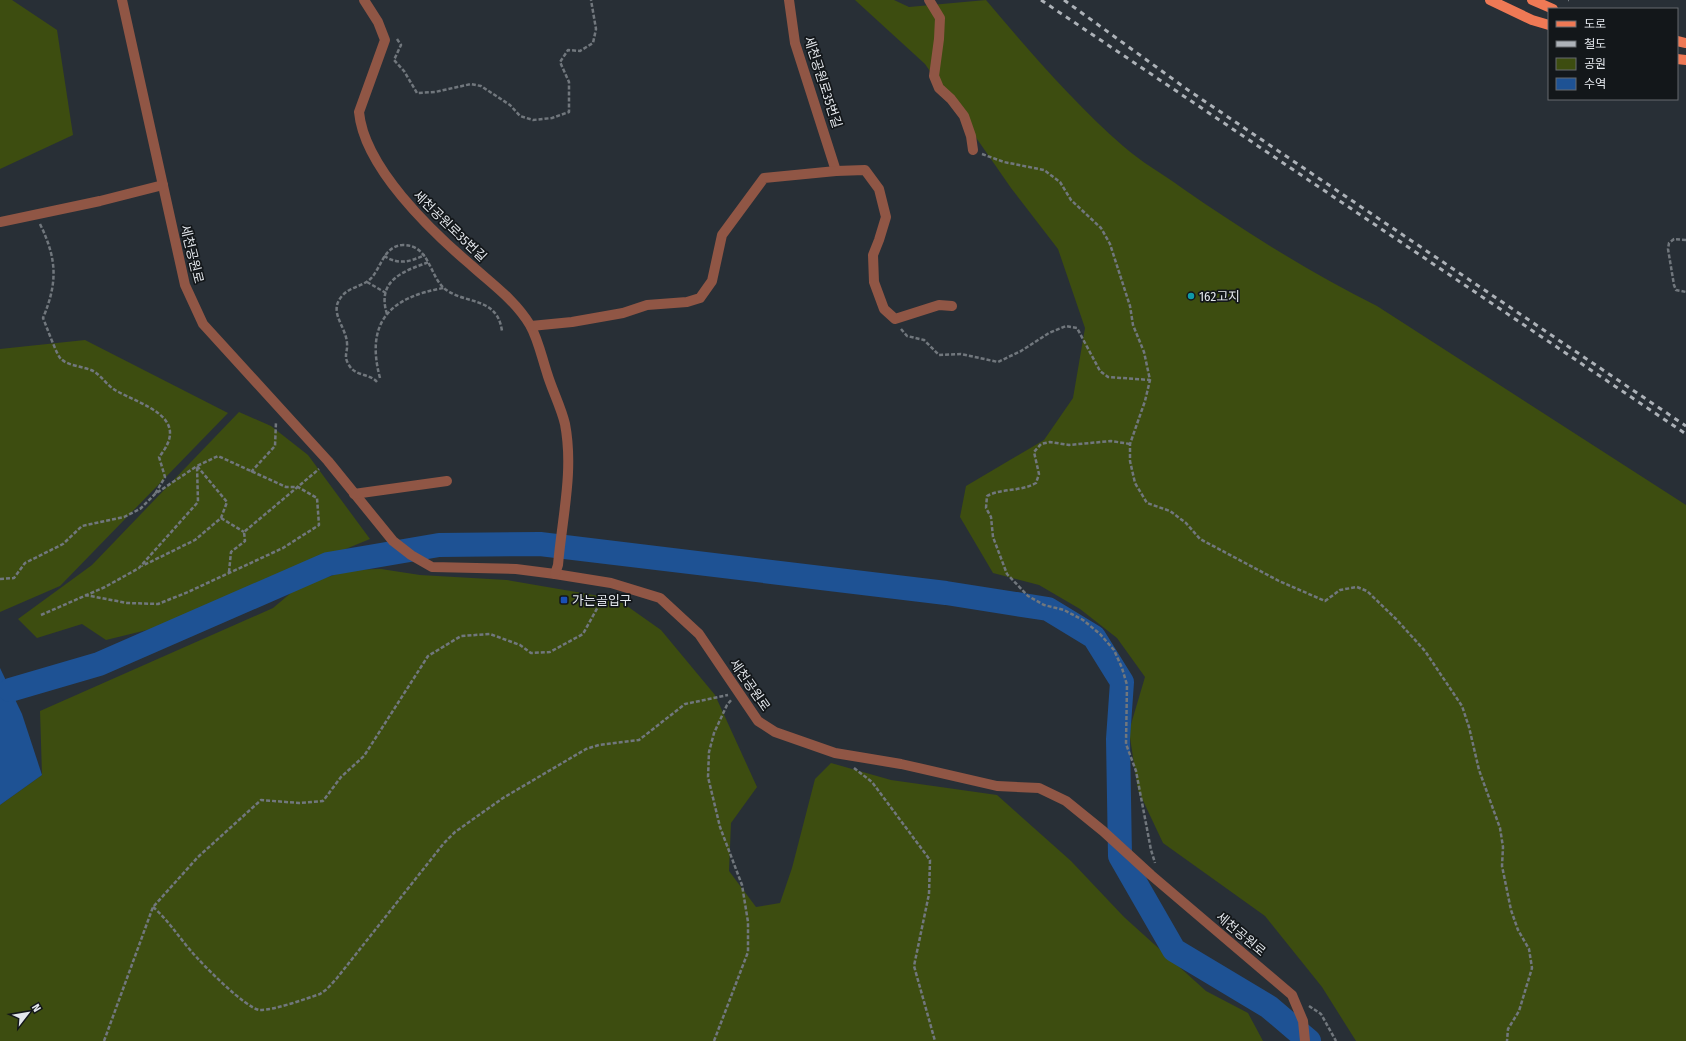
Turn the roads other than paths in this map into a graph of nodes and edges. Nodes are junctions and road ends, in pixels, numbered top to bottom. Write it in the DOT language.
graph roads {
  1 [pos="122,0"];
  2 [pos="364,0"];
  3 [pos="789,0"];
  4 [pos="929,0"];
  5 [pos="1490,0"];
  6 [pos="1532,0"];
  7 [pos="1551,8"];
  8 [pos="1548,25"];
  9 [pos="973,150"];
  10 [pos="836,171"];
  11 [pos="163,185"];
  12 [pos="0,222"];
  13 [pos="952,306"];
  14 [pos="531,326"];
  15 [pos="446,481"];
  16 [pos="354,494"];
  17 [pos="556,570"];
  18 [pos="1305,1041"];
  1 -- 11 [label="street, 세천공원로"];
  2 -- 14 [label="street, 세천공원로35번길"];
  3 -- 10 [label="street, 세천공원로35번길"];
  4 -- 9 [label="street"];
  5 -- 8 [label="main road"];
  6 -- 7 [label="main road"];
  10 -- 13 [label="street"];
  10 -- 14 [label="street"];
  11 -- 12 [label="street"];
  11 -- 16 [label="street, 세천공원로"];
  14 -- 17 [label="street, 세천공원로35번길"];
  15 -- 16 [label="street"];
  16 -- 17 [label="street, 세천공원로"];
  17 -- 18 [label="street, 세천공원로"];
}
